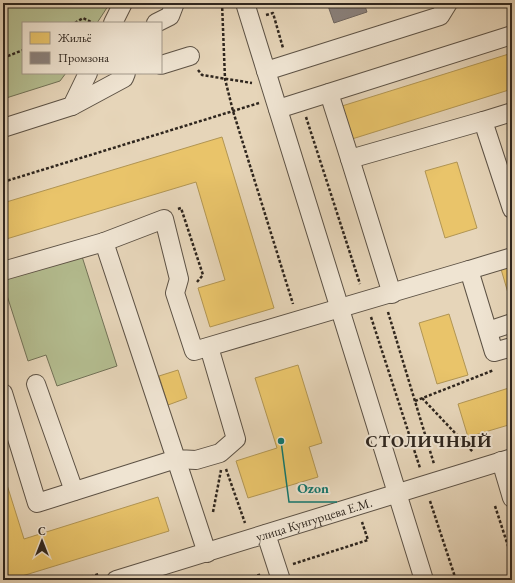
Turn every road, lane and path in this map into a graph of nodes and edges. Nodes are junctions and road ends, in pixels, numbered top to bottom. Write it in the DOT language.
graph roads {
  1 [pos="123,3"];
  2 [pos="175,3"];
  3 [pos="222,3"];
  4 [pos="245,3"];
  5 [pos="448,3"];
  6 [pos="250,21"];
  7 [pos="77,22"];
  8 [pos="91,22"];
  9 [pos="114,22"];
  10 [pos="158,22"];
  11 [pos="512,35"];
  12 [pos="22,50"];
  13 [pos="190,56"];
  14 [pos="3,58"];
  15 [pos="288,64"];
  16 [pos="162,65"];
  17 [pos="88,74"];
  18 [pos="129,75"];
  19 [pos="225,79"];
  20 [pos="272,91"];
  21 [pos="329,93"];
  22 [pos="301,101"];
  23 [pos="72,106"];
  24 [pos="233,111"];
  25 [pos="512,112"];
  26 [pos="483,121"];
  27 [pos="3,128"];
  28 [pos="350,159"];
  29 [pos="3,182"];
  30 [pos="512,209"];
  31 [pos="104,242"];
  32 [pos="512,257"];
  33 [pos="469,270"];
  34 [pos="3,271"];
  35 [pos="380,297"];
  36 [pos="340,309"];
  37 [pos="298,322"];
  38 [pos="512,323"];
  39 [pos="488,331"];
  40 [pos="209,347"];
  41 [pos="512,347"];
  42 [pos="494,352"];
  43 [pos="36,384"];
  44 [pos="3,393"];
  45 [pos="422,398"];
  46 [pos="415,401"];
  47 [pos="476,456"];
  48 [pos="176,459"];
  49 [pos="507,460"];
  50 [pos="223,462"];
  51 [pos="222,469"];
  52 [pos="425,484"];
  53 [pos="74,491"];
  54 [pos="397,492"];
  55 [pos="493,498"];
  56 [pos="512,498"];
  57 [pos="361,518"];
  58 [pos="211,519"];
  59 [pos="247,528"];
  60 [pos="266,534"];
  61 [pos="207,553"];
  62 [pos="512,558"];
  63 [pos="279,574"];
  64 [pos="116,580"];
  65 [pos="243,580"];
  66 [pos="424,580"];
  67 [pos="456,580"];
  1 -- 9 [label="street"];
  2 -- 10 [label="street"];
  3 -- 19 [label="path"];
  4 -- 6 [label="street"];
  5 -- 15 [label="street"];
  6 -- 15 [label="path"];
  6 -- 20 [label="street"];
  7 -- 8 [label="path"];
  11 -- 21 [label="street"];
  12 -- 14 [label="path"];
  13 -- 16 [label="street"];
  13 -- 19 [label="path"];
  15 -- 20 [label="street"];
  17 -- 23 [label="street"];
  18 -- 23 [label="street"];
  19 -- 20 [label="path"];
  19 -- 24 [label="path"];
  20 -- 22 [label="street"];
  20 -- 24 [label="path"];
  20 -- 36 [label="street"];
  21 -- 22 [label="street"];
  21 -- 28 [label="street"];
  22 -- 35 [label="path"];
  23 -- 27 [label="street"];
  24 -- 29 [label="path"];
  24 -- 37 [label="path"];
  25 -- 26 [label="street"];
  26 -- 28 [label="street"];
  26 -- 30 [label="street"];
  28 -- 35 [label="street"];
  31 -- 34 [label="street"];
  31 -- 40 [label="street"];
  31 -- 48 [label="street"];
  32 -- 33 [label="street"];
  33 -- 35 [label="street"];
  33 -- 39 [label="street"];
  35 -- 36 [label="street"];
  35 -- 46 [label="path"];
  35 -- 52 [label="path"];
  36 -- 37 [label="street"];
  36 -- 54 [label="street"];
  37 -- 40 [label="street"];
  38 -- 39 [label="street"];
  39 -- 42 [label="street"];
  40 -- 48 [label="street"];
  41 -- 42 [label="street"];
  42 -- 45 [label="path"];
  43 -- 53 [label="street"];
  44 -- 53 [label="street"];
  45 -- 46 [label="path"];
  45 -- 47 [label="path"];
  46 -- 52 [label="path"];
  48 -- 53 [label="street"];
  48 -- 61 [label="street"];
  49 -- 52 [label="street, улица Кунгурцева Е.М."];
  49 -- 56 [label="street"];
  50 -- 59 [label="path"];
  51 -- 58 [label="path"];
  52 -- 54 [label="street, улица Кунгурцева Е.М."];
  52 -- 67 [label="path"];
  54 -- 60 [label="street, улица Кунгурцева Е.М."];
  54 -- 66 [label="street"];
  55 -- 62 [label="path"];
  57 -- 63 [label="path"];
  60 -- 61 [label="street, улица Кунгурцева Е.М."];
  60 -- 63 [label="street"];
  61 -- 64 [label="street, улица Кунгурцева Е.М."];
  63 -- 65 [label="path"];
}
